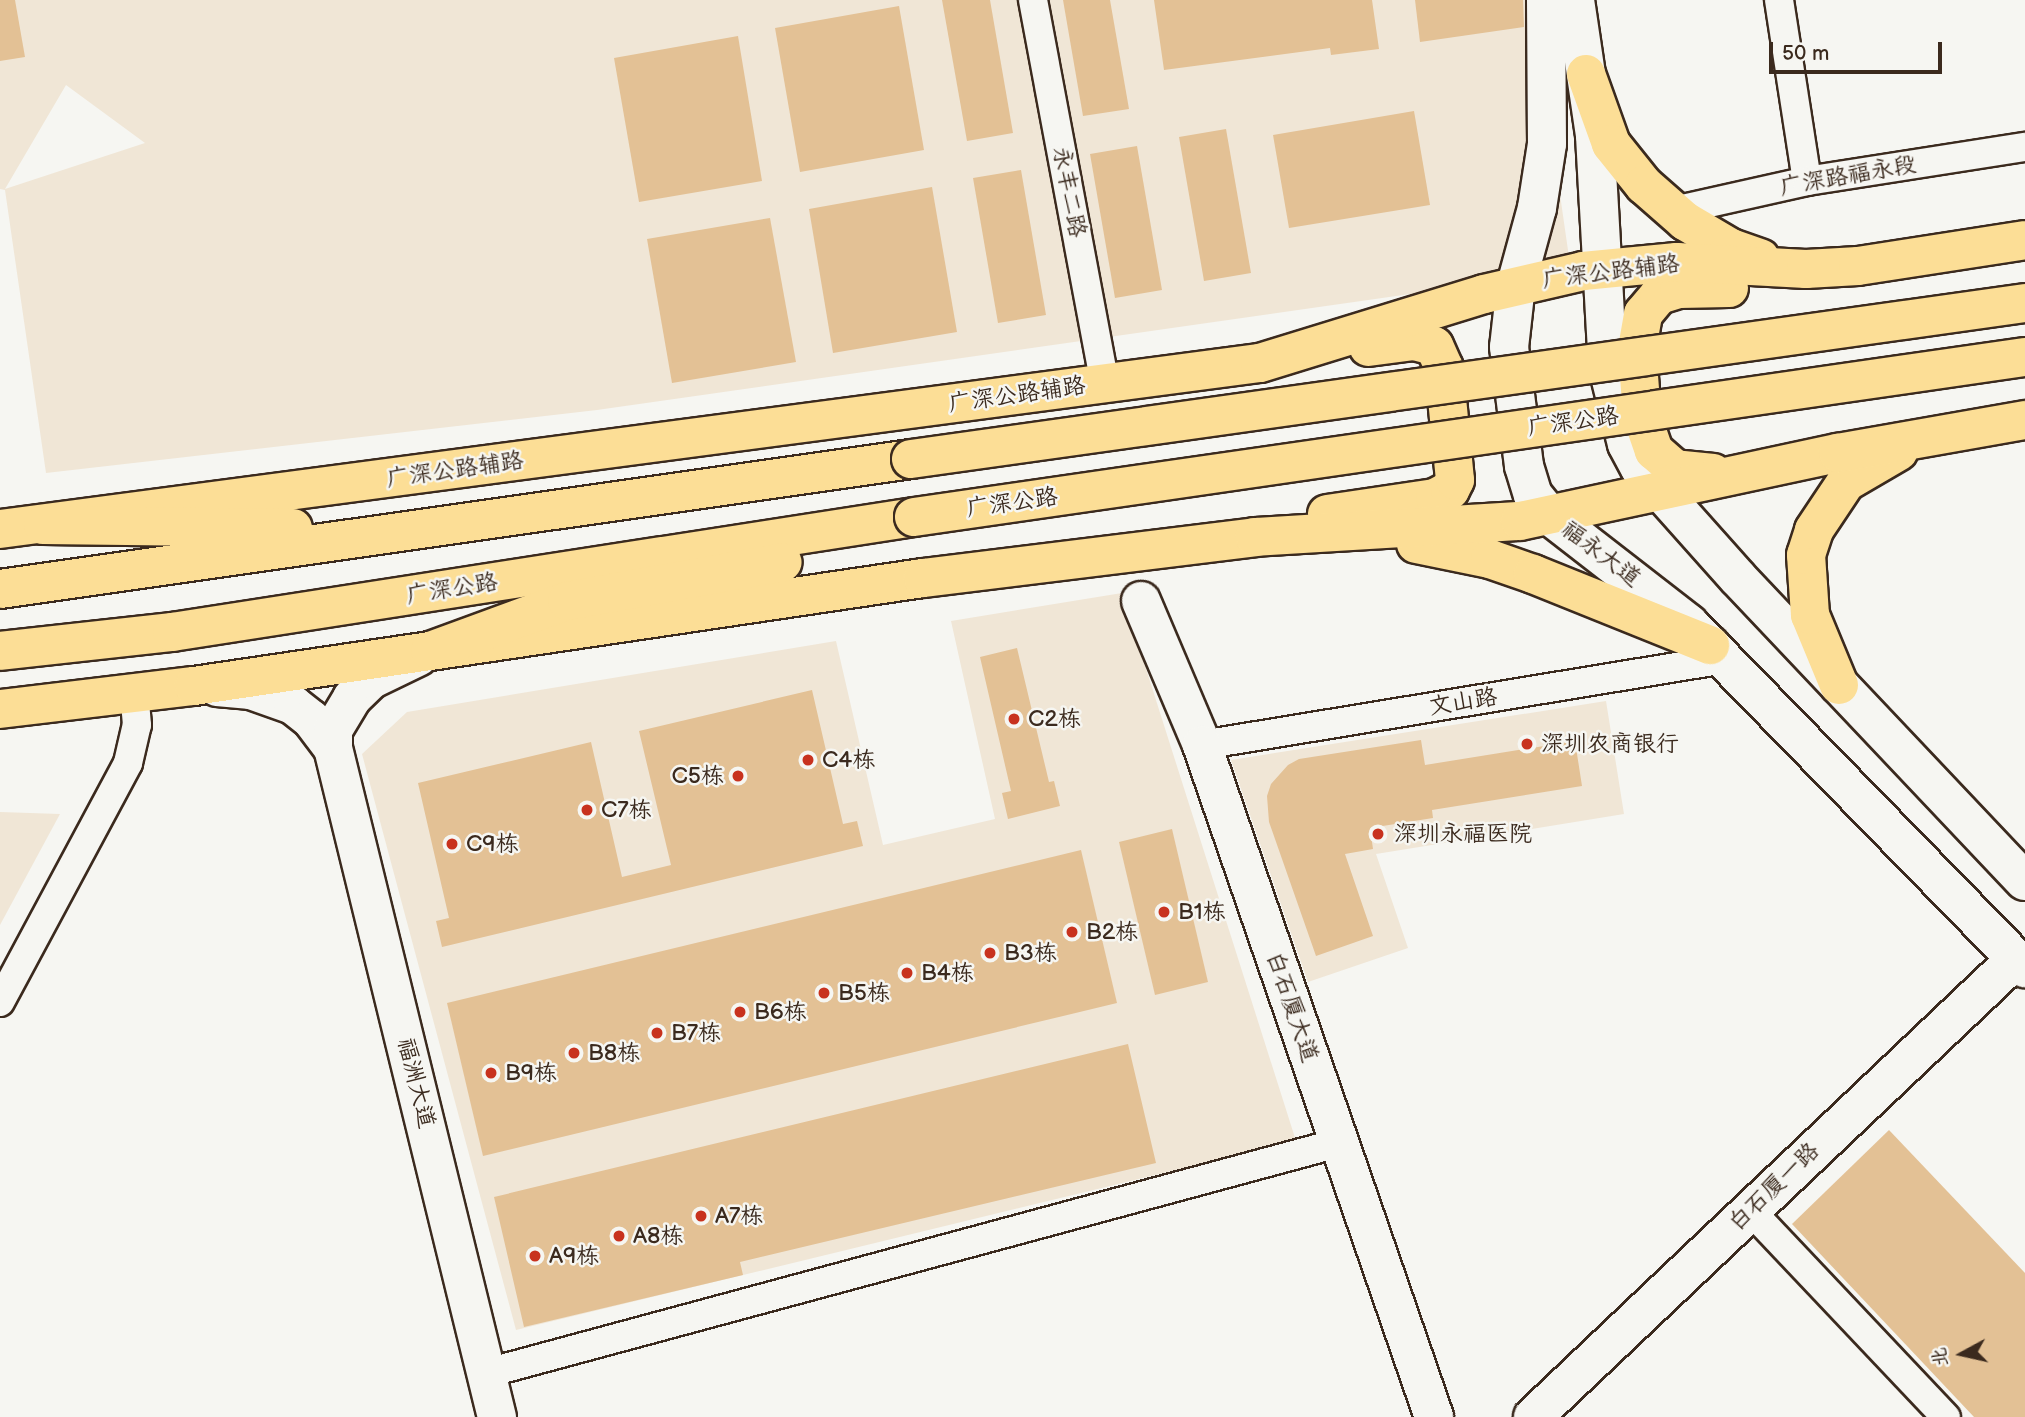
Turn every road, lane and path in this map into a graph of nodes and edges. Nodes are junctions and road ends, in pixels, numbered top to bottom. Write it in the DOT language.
graph roads {
  1 [pos="1033,0"];
  2 [pos="1546,0"];
  3 [pos="1575,0"];
  4 [pos="1779,0"];
  5 [pos="1586,74"];
  6 [pos="2025,146"];
  7 [pos="1807,181"];
  8 [pos="1673,211"];
  9 [pos="2025,240"];
  10 [pos="1885,263"];
  11 [pos="1602,268"];
  12 [pos="1806,269"];
  13 [pos="1516,285"];
  14 [pos="2025,303"];
  15 [pos="2025,357"];
  16 [pos="1260,363"];
  17 [pos="1105,384"];
  18 [pos="2025,420"];
  19 [pos="1971,428"];
  20 [pos="1771,466"];
  21 [pos="1661,491"];
  22 [pos="1550,516"];
  23 [pos="914,517"];
  24 [pos="43,525"];
  25 [pos="0,529"];
  26 [pos="408,529"];
  27 [pos="1341,531"];
  28 [pos="1255,537"];
  29 [pos="0,589"];
  30 [pos="1141,601"];
  31 [pos="172,632"];
  32 [pos="0,651"];
  33 [pos="430,651"];
  34 [pos="1718,652"];
  35 [pos="0,669"];
  36 [pos="1839,685"];
  37 [pos="194,686"];
  38 [pos="134,693"];
  39 [pos="0,709"];
  40 [pos="1202,745"];
  41 [pos="333,748"];
  42 [pos="2025,881"];
  43 [pos="2020,963"];
  44 [pos="0,1002"];
  45 [pos="1338,1143"];
  46 [pos="1750,1210"];
  47 [pos="487,1373"];
  48 [pos="497,1417"];
  49 [pos="1434,1417"];
  50 [pos="1533,1417"];
  51 [pos="1946,1417"];
  1 -- 17 [label="street, 永丰二路"];
  2 -- 13 [label="main road, 福永大道"];
  3 -- 5 [label="main road"];
  4 -- 7 [label="street"];
  5 -- 8 [label="main road"];
  5 -- 11 [label="main road"];
  6 -- 7 [label="street, 广深路福永段"];
  7 -- 8 [label="street, 广深路福永段"];
  8 -- 12 [label="main road"];
  9 -- 10 [label="main road, 广深公路辅路"];
  10 -- 12 [label="main road, 广深公路辅路"];
  10 -- 20 [label="main road"];
  11 -- 12 [label="main road, 广深公路辅路"];
  11 -- 13 [label="main road, 广深公路辅路"];
  11 -- 21 [label="main road"];
  13 -- 16 [label="main road, 广深公路辅路"];
  13 -- 22 [label="main road, 福永大道"];
  14 -- 26 [label="main road, bridge"];
  15 -- 23 [label="main road, 广深公路, bridge"];
  16 -- 17 [label="main road, 广深公路辅路"];
  16 -- 28 [label="main road"];
  17 -- 24 [label="main road, 广深公路辅路"];
  18 -- 19 [label="main road"];
  19 -- 20 [label="main road"];
  19 -- 36 [label="main road"];
  20 -- 21 [label="main road"];
  21 -- 22 [label="main road"];
  21 -- 36 [label="main road"];
  22 -- 27 [label="main road"];
  22 -- 34 [label="main road, 福永大道"];
  23 -- 31 [label="main road, 广深公路"];
  23 -- 33 [label="main road"];
  24 -- 25 [label="main road, 广深公路辅路"];
  24 -- 26 [label="main road"];
  26 -- 29 [label="main road"];
  27 -- 28 [label="main road"];
  27 -- 34 [label="main road"];
  28 -- 33 [label="main road"];
  30 -- 40 [label="main road, 白石厦大道"];
  31 -- 32 [label="main road, 广深公路"];
  31 -- 35 [label="main road"];
  33 -- 37 [label="main road"];
  33 -- 41 [label="main road"];
  34 -- 40 [label="street, 文山路"];
  34 -- 43 [label="main road, 福永大道"];
  36 -- 42 [label="main road"];
  37 -- 38 [label="main road"];
  37 -- 41 [label="main road"];
  38 -- 39 [label="main road"];
  38 -- 44 [label="street"];
  40 -- 45 [label="main road, 白石厦大道"];
  41 -- 47 [label="main road, 福洲大道"];
  43 -- 46 [label="main road, 白石厦一路"];
  45 -- 47 [label="street"];
  45 -- 49 [label="main road, 白石厦大道"];
  46 -- 50 [label="main road, 白石厦一路"];
  46 -- 51 [label="street"];
  47 -- 48 [label="main road, 福洲大道"];
}
